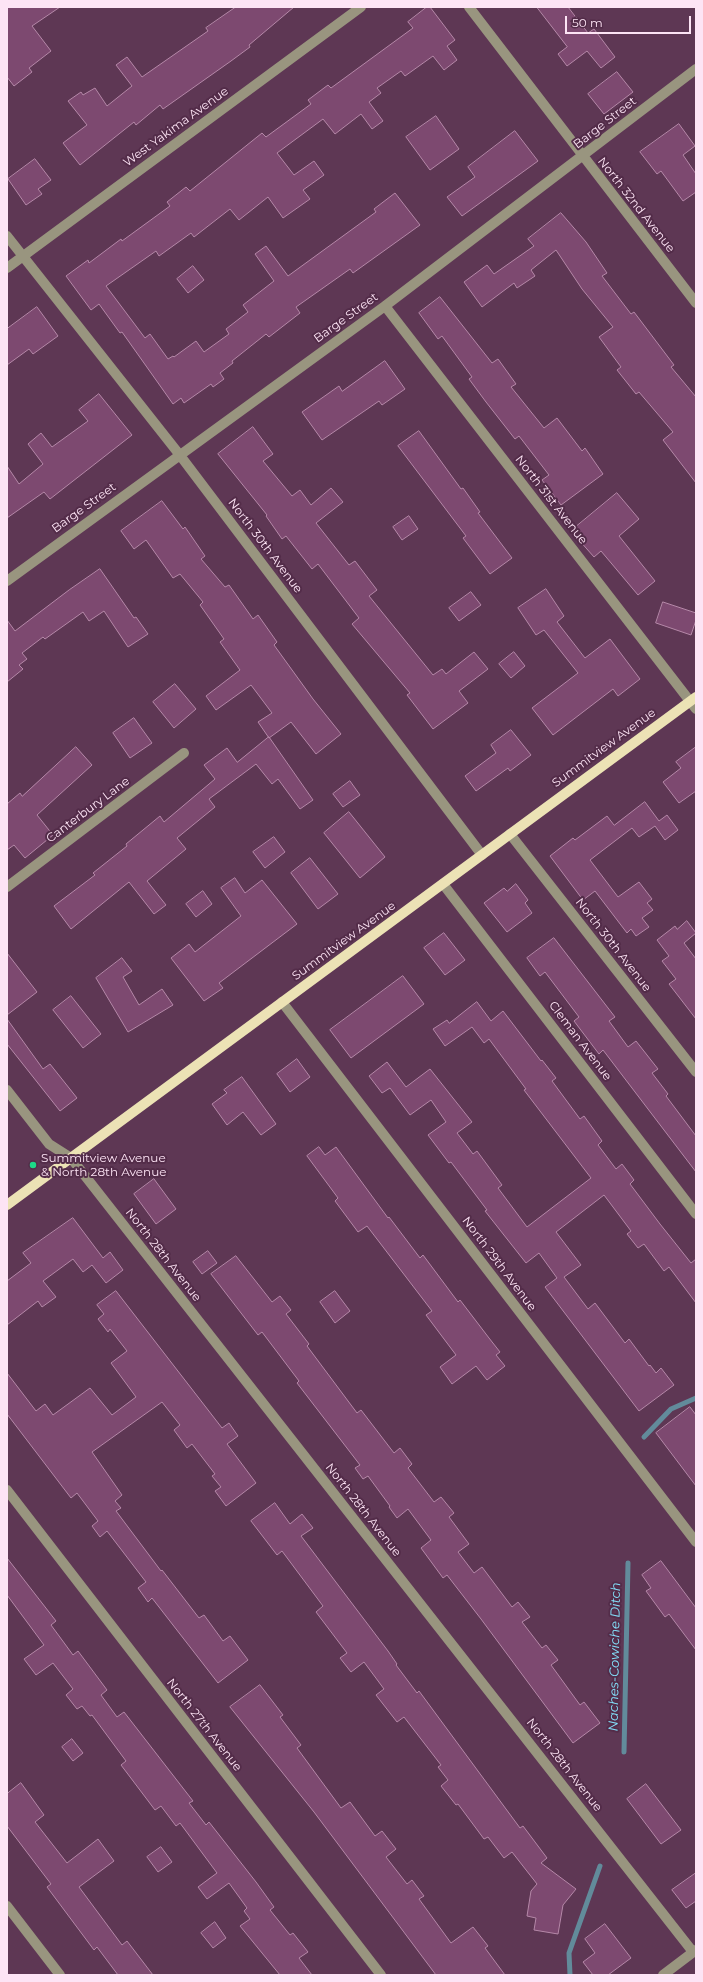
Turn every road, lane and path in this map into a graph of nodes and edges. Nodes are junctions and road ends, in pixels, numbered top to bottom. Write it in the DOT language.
graph roads {
  1 [pos="361,7"];
  2 [pos="469,7"];
  3 [pos="696,69"];
  4 [pos="582,157"];
  5 [pos="7,236"];
  6 [pos="23,257"];
  7 [pos="7,268"];
  8 [pos="696,304"];
  9 [pos="385,306"];
  10 [pos="179,454"];
  11 [pos="7,581"];
  12 [pos="694,703"];
  13 [pos="184,754"];
  14 [pos="510,834"];
  15 [pos="482,855"];
  16 [pos="443,884"];
  17 [pos="7,887"];
  18 [pos="282,1002"];
  19 [pos="696,1072"];
  20 [pos="7,1090"];
  21 [pos="71,1158"];
  22 [pos="7,1205"];
  23 [pos="696,1214"];
  24 [pos="7,1490"];
  25 [pos="696,1542"];
  26 [pos="7,1906"];
  27 [pos="694,1951"];
  28 [pos="60,1975"];
  29 [pos="381,1975"];
  30 [pos="663,1975"];
  1 -- 6 [label="street, West Yakima Avenue"];
  2 -- 4 [label="street, North 32nd Avenue"];
  3 -- 4 [label="street, Barge Street"];
  4 -- 8 [label="street, North 32nd Avenue"];
  4 -- 9 [label="street, Barge Street"];
  5 -- 6 [label="street, North 30th Avenue"];
  6 -- 7 [label="street, West Yakima Avenue"];
  6 -- 10 [label="street, North 30th Avenue"];
  9 -- 10 [label="street, Barge Street"];
  9 -- 12 [label="street, North 31st Avenue"];
  10 -- 11 [label="street, Barge Street"];
  10 -- 15 [label="street, North 30th Avenue"];
  12 -- 14 [label="main road, Summitview Avenue"];
  13 -- 17 [label="street, Canterbury Lane"];
  14 -- 15 [label="main road, Summitview Avenue"];
  14 -- 19 [label="street, North 30th Avenue"];
  15 -- 16 [label="main road, Summitview Avenue"];
  16 -- 18 [label="main road, Summitview Avenue"];
  16 -- 23 [label="street, Cleman Avenue"];
  18 -- 21 [label="main road, Summitview Avenue"];
  18 -- 25 [label="street, North 29th Avenue"];
  20 -- 21 [label="street, North 28th Avenue"];
  21 -- 22 [label="main road, Summitview Avenue"];
  21 -- 27 [label="street, North 28th Avenue"];
  24 -- 29 [label="street, North 27th Avenue"];
  26 -- 28 [label="street"];
  27 -- 30 [label="street"];
}
